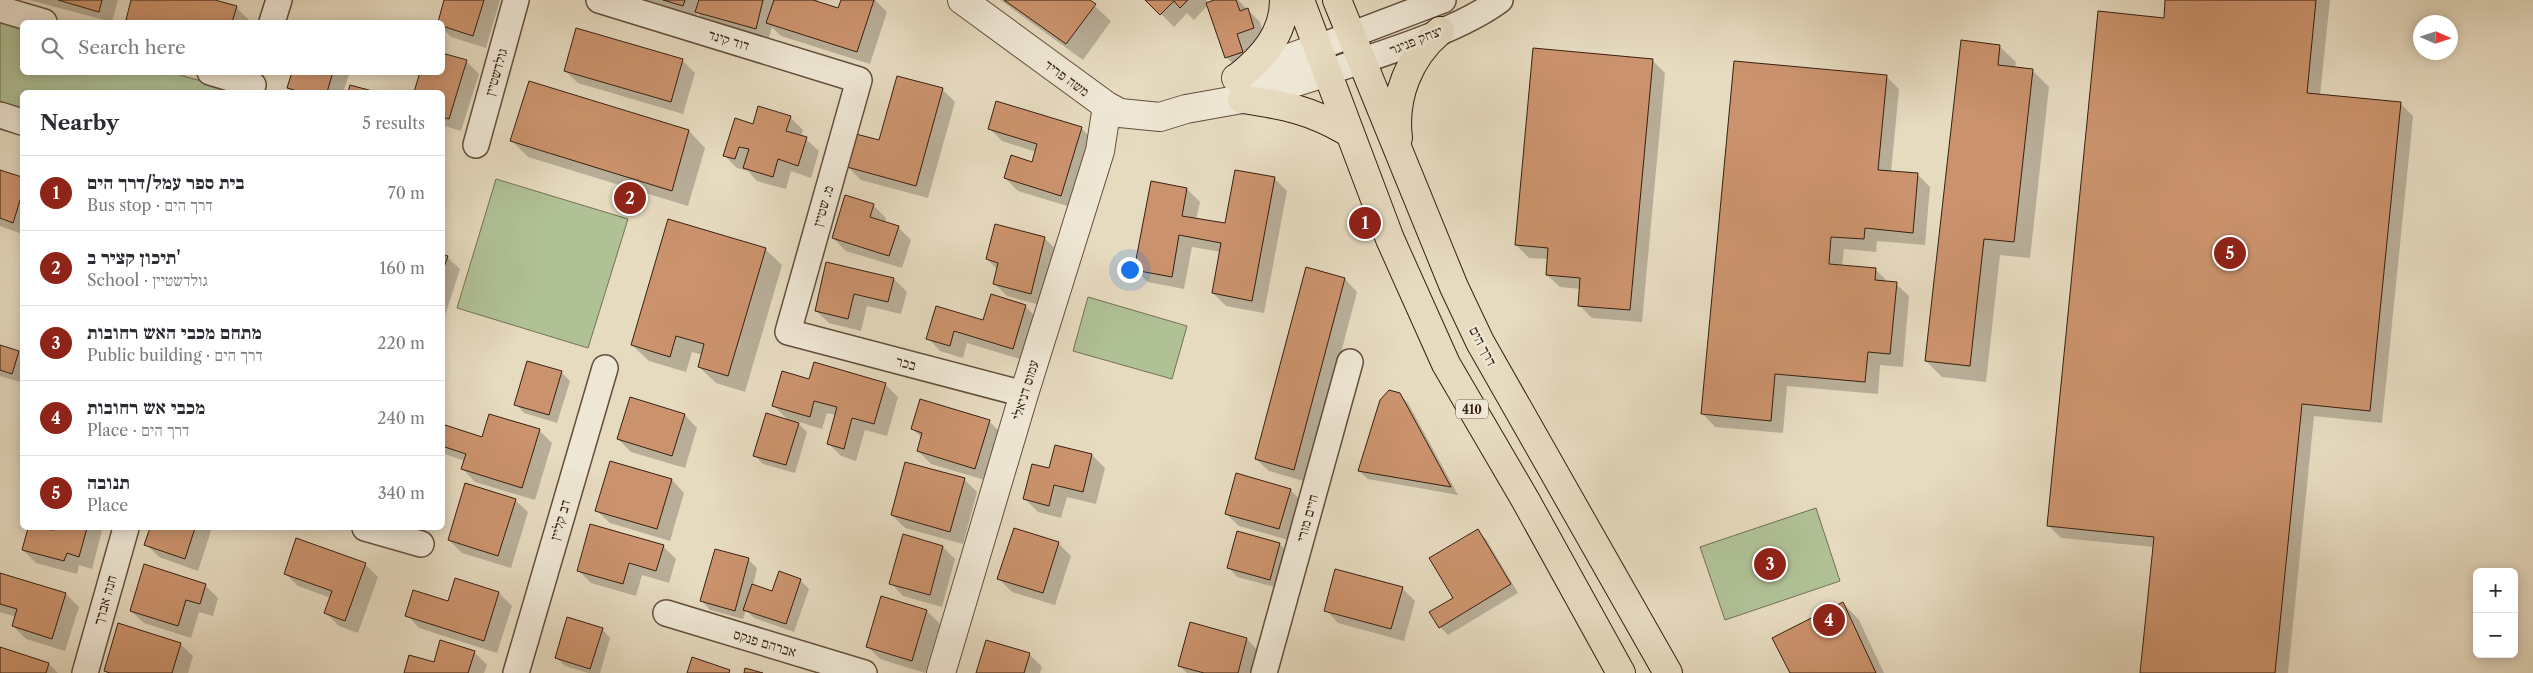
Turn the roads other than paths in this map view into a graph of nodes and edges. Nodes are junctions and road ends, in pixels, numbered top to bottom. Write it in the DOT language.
graph roads {
  1 [pos="279,0"];
  2 [pos="516,0"];
  3 [pos="599,0"];
  4 [pos="962,0"];
  5 [pos="1284,0"];
  6 [pos="1300,0"];
  7 [pos="1337,0"];
  8 [pos="1443,0"];
  9 [pos="1500,0"];
  10 [pos="0,9"];
  11 [pos="37,20"];
  12 [pos="273,20"];
  13 [pos="1440,31"];
  14 [pos="1352,35"];
  15 [pos="1318,47"];
  16 [pos="1362,60"];
  17 [pos="1328,72"];
  18 [pos="222,75"];
  19 [pos="859,80"];
  20 [pos="253,83"];
  21 [pos="1239,89"];
  22 [pos="1107,106"];
  23 [pos="0,115"];
  24 [pos="1160,117"];
  25 [pos="20,121"];
  26 [pos="1348,132"];
  27 [pos="476,145"];
  28 [pos="1100,151"];
  29 [pos="1399,152"];
  30 [pos="788,332"];
  31 [pos="1350,362"];
  32 [pos="605,368"];
  33 [pos="1024,394"];
  34 [pos="125,530"];
  35 [pos="372,530"];
  36 [pos="421,544"];
  37 [pos="666,613"];
  38 [pos="85,673"];
  39 [pos="516,673"];
  40 [pos="864,673"];
  41 [pos="941,673"];
  42 [pos="1264,673"];
  43 [pos="1621,673"];
  44 [pos="1668,673"];
  1 -- 12 [label="street"];
  2 -- 27 [label="street, גולדשטיין"];
  3 -- 19 [label="street, דוד קינד"];
  4 -- 22 [label="street, משה פריד"];
  5 -- 21 [label="main road"];
  6 -- 15 [label="main road, 410"];
  7 -- 14 [label="main road, דרך הים"];
  8 -- 14 [label="street, יצחק פניגר"];
  9 -- 13 [label="street, יצחק פניגר"];
  10 -- 11 [label="street"];
  13 -- 16 [label="street, יצחק פניגר"];
  13 -- 29 [label="main road"];
  14 -- 15 [label="street, יצחק פניגר"];
  14 -- 16 [label="main road, דרך הים"];
  15 -- 17 [label="main road, 410"];
  15 -- 21 [label="street, משה פריד"];
  16 -- 17 [label="street, יצחק פניגר"];
  16 -- 29 [label="main road, דרך הים"];
  17 -- 21 [label="street, משה פריד"];
  17 -- 26 [label="main road, 410"];
  18 -- 20 [label="street"];
  19 -- 30 [label="street, מ. שטיין"];
  21 -- 24 [label="street, משה פריד"];
  21 -- 26 [label="main road"];
  22 -- 24 [label="street, משה פריד"];
  22 -- 28 [label="street, עמוס דניאלי"];
  23 -- 25 [label="street"];
  24 -- 28 [label="street"];
  26 -- 43 [label="main road, 410"];
  28 -- 33 [label="street, עמוס דניאלי"];
  29 -- 44 [label="main road, דרך הים"];
  30 -- 33 [label="street, בכר"];
  31 -- 42 [label="street, חיים מורי"];
  32 -- 39 [label="street, דב קליין"];
  33 -- 41 [label="street, עמוס דניאלי"];
  34 -- 38 [label="street, חנה אברך"];
  35 -- 36 [label="street"];
  37 -- 40 [label="street, אברהם פנקס"];
}
